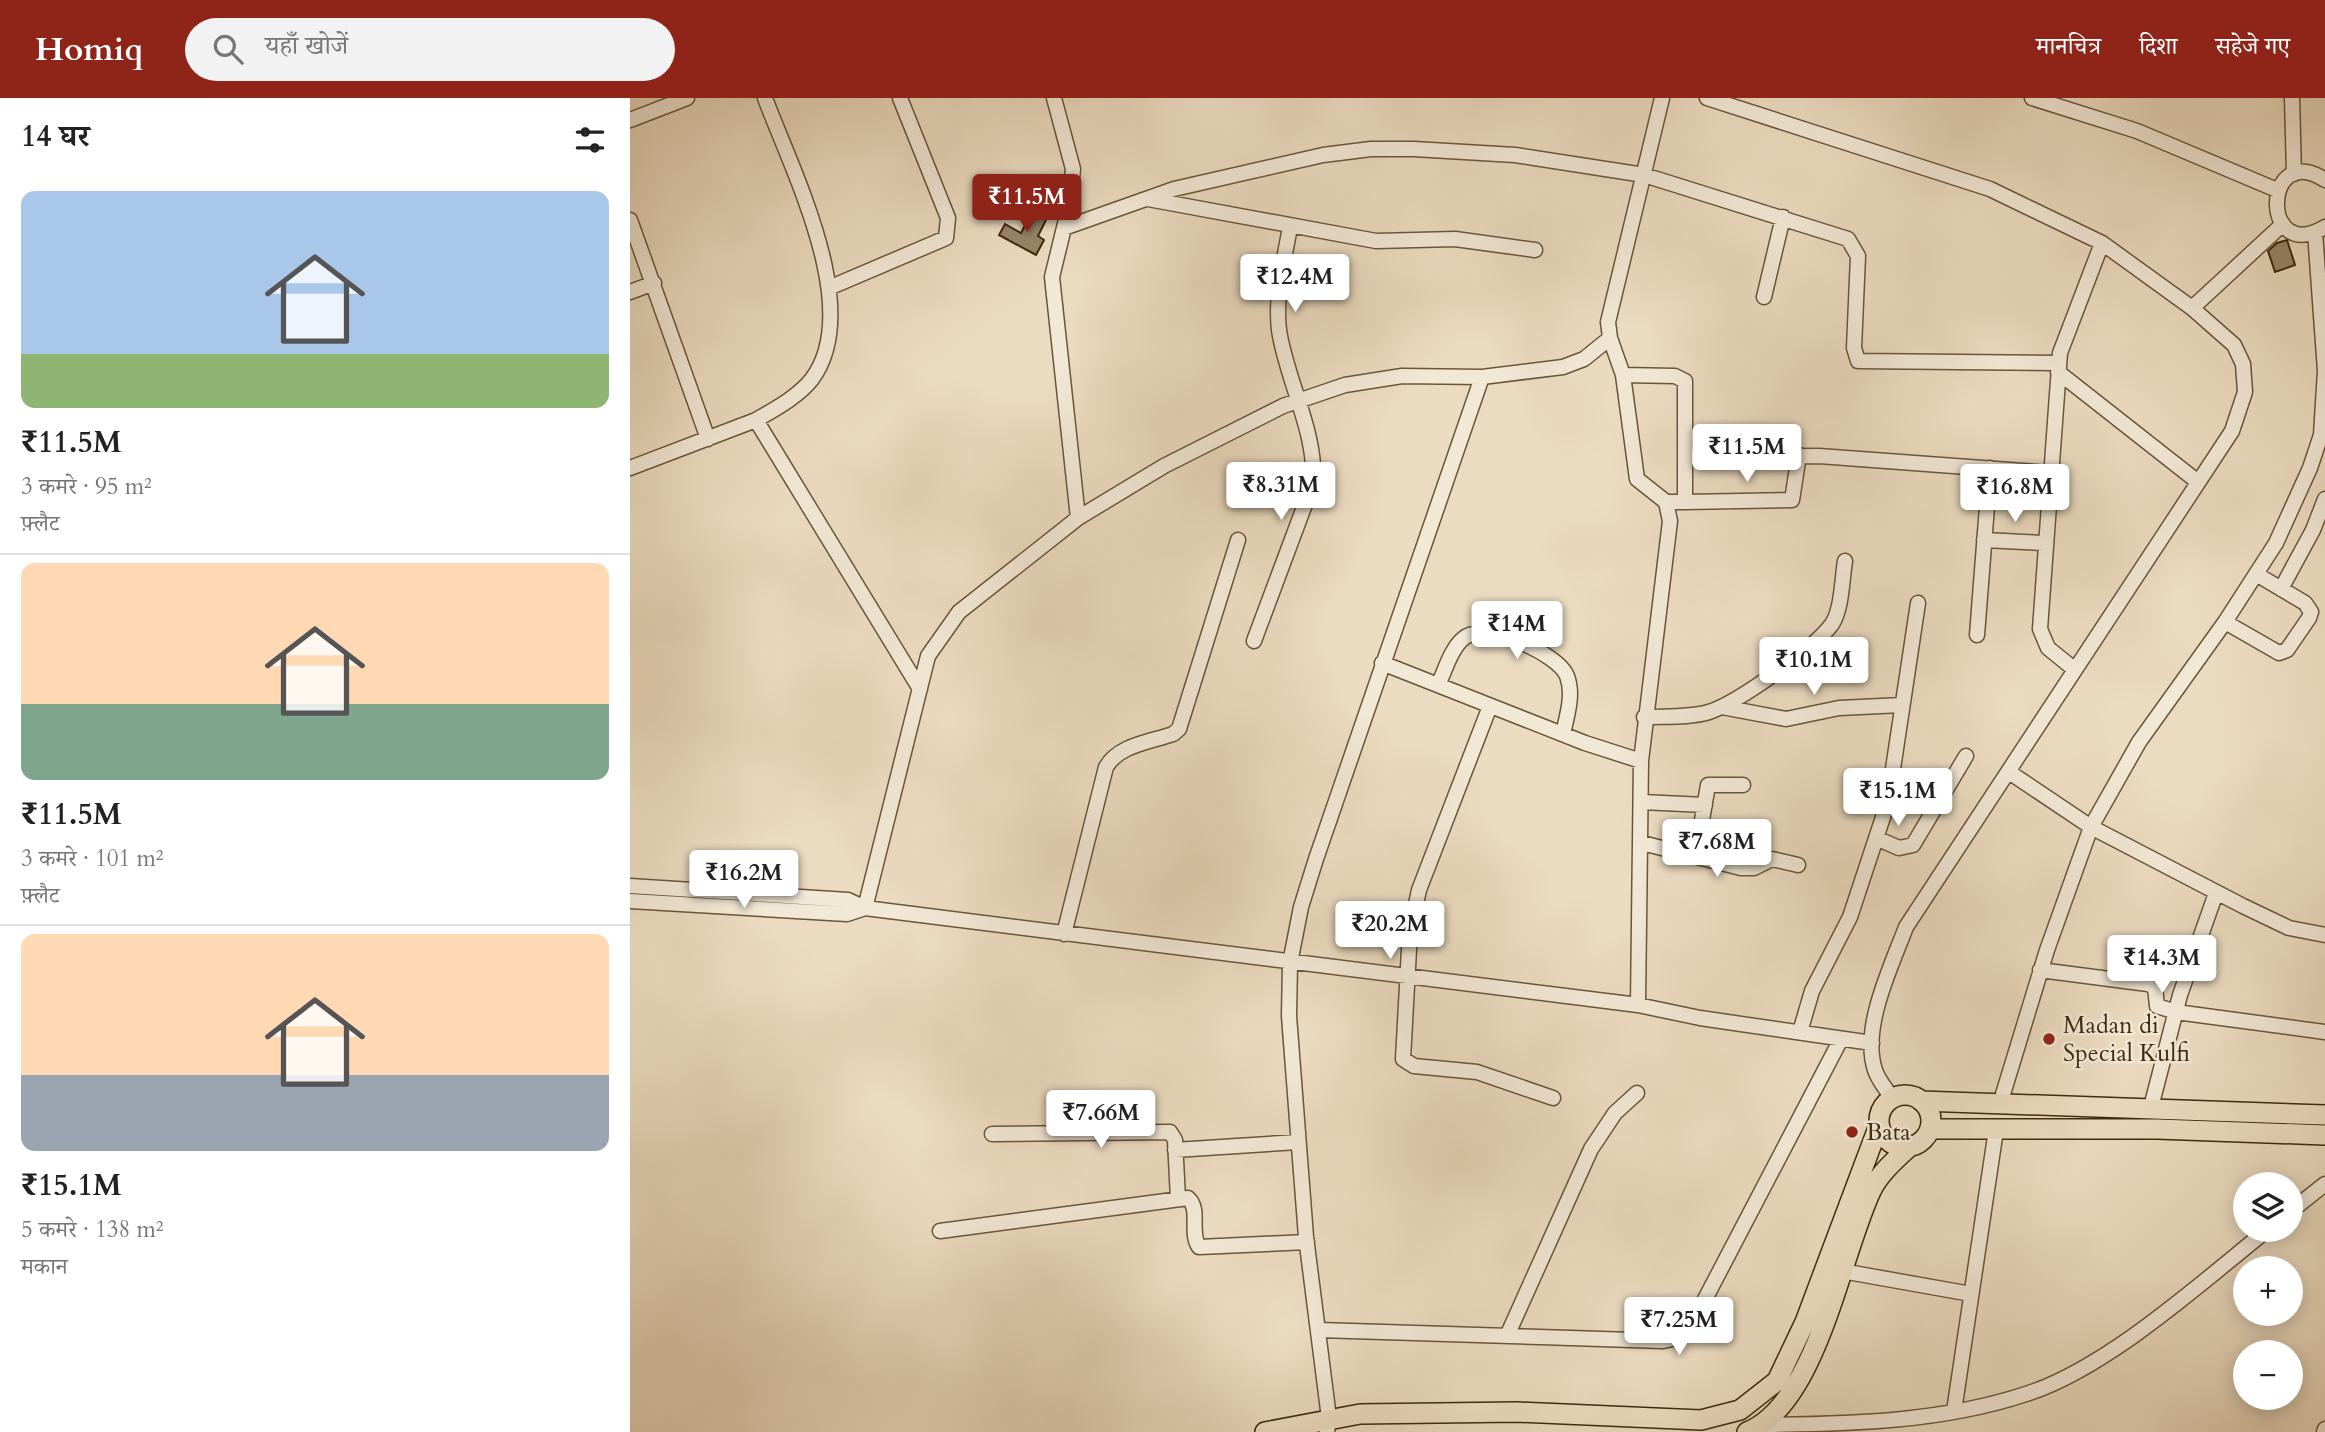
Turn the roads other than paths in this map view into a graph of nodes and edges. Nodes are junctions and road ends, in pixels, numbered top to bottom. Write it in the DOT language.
graph roads {
  1 [pos="687,98"];
  2 [pos="765,98"];
  3 [pos="900,98"];
  4 [pos="1054,98"];
  5 [pos="1662,98"];
  6 [pos="1707,98"];
  7 [pos="2032,98"];
  8 [pos="2292,98"];
  9 [pos="630,120"];
  10 [pos="2294,174"];
  11 [pos="1644,175"];
  12 [pos="2325,180"];
  13 [pos="2277,191"];
  14 [pos="1143,198"];
  15 [pos="1783,217"];
  16 [pos="630,220"];
  17 [pos="2283,224"];
  18 [pos="1290,227"];
  19 [pos="1064,228"];
  20 [pos="2322,228"];
  21 [pos="2102,243"];
  22 [pos="1535,250"];
  23 [pos="654,283"];
  24 [pos="831,287"];
  25 [pos="630,292"];
  26 [pos="1764,297"];
  27 [pos="2192,308"];
  28 [pos="1610,338"];
  29 [pos="2058,367"];
  30 [pos="1623,375"];
  31 [pos="1482,376"];
  32 [pos="1299,401"];
  33 [pos="756,420"];
  34 [pos="708,439"];
  35 [pos="1799,455"];
  36 [pos="1685,457"];
  37 [pos="630,468"];
  38 [pos="1990,468"];
  39 [pos="2049,472"];
  40 [pos="2198,482"];
  41 [pos="2325,499"];
  42 [pos="1666,502"];
  43 [pos="1685,502"];
  44 [pos="1078,518"];
  45 [pos="1238,540"];
  46 [pos="1984,540"];
  47 [pos="2044,543"];
  48 [pos="1845,561"];
  49 [pos="2256,574"];
  50 [pos="2281,589"];
  51 [pos="1919,603"];
  52 [pos="2225,622"];
  53 [pos="1977,635"];
  54 [pos="1254,641"];
  55 [pos="1382,663"];
  56 [pos="2074,669"];
  57 [pos="1438,685"];
  58 [pos="920,689"];
  59 [pos="1902,705"];
  60 [pos="1490,706"];
  61 [pos="1722,707"];
  62 [pos="1644,718"];
  63 [pos="1563,734"];
  64 [pos="1966,756"];
  65 [pos="1641,761"];
  66 [pos="2009,772"];
  67 [pos="1743,785"];
  68 [pos="1642,803"];
  69 [pos="1705,805"];
  70 [pos="2091,827"];
  71 [pos="1876,838"];
  72 [pos="1642,843"];
  73 [pos="1696,855"];
  74 [pos="1798,865"];
  75 [pos="630,886"];
  76 [pos="2216,892"];
  77 [pos="630,901"];
  78 [pos="865,908"];
  79 [pos="1064,934"];
  80 [pos="2325,935"];
  81 [pos="1290,963"];
  82 [pos="2040,970"];
  83 [pos="1406,974"];
  84 [pos="1638,1005"];
  85 [pos="2176,1012"];
  86 [pos="1800,1032"];
  87 [pos="2325,1032"];
  88 [pos="1841,1039"];
  89 [pos="1872,1043"];
  90 [pos="1636,1093"];
  91 [pos="1553,1098"];
  92 [pos="1892,1098"];
  93 [pos="1922,1101"];
  94 [pos="2000,1104"];
  95 [pos="2150,1111"];
  96 [pos="2325,1115"];
  97 [pos="1879,1125"];
  98 [pos="1930,1129"];
  99 [pos="1996,1130"];
  100 [pos="992,1134"];
  101 [pos="2325,1135"];
  102 [pos="1298,1142"];
  103 [pos="1909,1147"];
  104 [pos="1175,1150"];
  105 [pos="2325,1184"];
  106 [pos="1178,1199"];
  107 [pos="2303,1201"];
  108 [pos="940,1231"];
  109 [pos="1307,1242"];
  110 [pos="2252,1242"];
  111 [pos="1842,1270"];
  112 [pos="1971,1294"];
  113 [pos="1319,1329"];
  114 [pos="1507,1336"];
  115 [pos="1954,1411"];
  116 [pos="1328,1425"];
  117 [pos="1808,1428"];
  118 [pos="1755,1429"];
  119 [pos="1265,1432"];
  1 -- 9 [label="street"];
  2 -- 24 [label="street"];
  3 -- 24 [label="street"];
  4 -- 19 [label="street"];
  5 -- 11 [label="street"];
  6 -- 21 [label="street"];
  7 -- 13 [label="street"];
  8 -- 10 [label="street"];
  10 -- 12 [label="street"];
  10 -- 13 [label="street"];
  11 -- 14 [label="street"];
  11 -- 15 [label="street"];
  11 -- 28 [label="street"];
  13 -- 17 [label="street"];
  14 -- 18 [label="street"];
  14 -- 19 [label="street"];
  15 -- 26 [label="street"];
  15 -- 29 [label="street"];
  16 -- 23 [label="street"];
  17 -- 20 [label="street"];
  17 -- 27 [label="street"];
  18 -- 22 [label="street"];
  18 -- 32 [label="street"];
  19 -- 44 [label="street"];
  20 -- 49 [label="street"];
  21 -- 27 [label="street"];
  21 -- 29 [label="street"];
  23 -- 25 [label="street"];
  23 -- 34 [label="street"];
  24 -- 33 [label="street"];
  27 -- 40 [label="street"];
  28 -- 30 [label="street"];
  28 -- 31 [label="street"];
  29 -- 39 [label="street"];
  29 -- 40 [label="street"];
  30 -- 36 [label="street"];
  30 -- 42 [label="street"];
  31 -- 32 [label="street"];
  31 -- 55 [label="street"];
  32 -- 44 [label="street"];
  32 -- 54 [label="street"];
  33 -- 34 [label="street"];
  33 -- 58 [label="street"];
  34 -- 37 [label="street"];
  35 -- 36 [label="street"];
  35 -- 38 [label="street"];
  35 -- 43 [label="street"];
  36 -- 43 [label="street"];
  38 -- 39 [label="street"];
  38 -- 46 [label="street"];
  39 -- 47 [label="street"];
  40 -- 56 [label="street"];
  41 -- 50 [label="street"];
  42 -- 43 [label="street"];
  42 -- 62 [label="street"];
  44 -- 58 [label="street"];
  45 -- 79 [label="street"];
  46 -- 47 [label="street"];
  46 -- 53 [label="street"];
  47 -- 56 [label="street"];
  48 -- 61 [label="street"];
  49 -- 50 [label="street"];
  49 -- 52 [label="street"];
  50 -- 52 [label="street"];
  51 -- 59 [label="street"];
  52 -- 70 [label="street"];
  55 -- 57 [label="street"];
  55 -- 81 [label="street"];
  56 -- 66 [label="street"];
  57 -- 60 [label="street"];
  57 -- 63 [label="street"];
  58 -- 78 [label="street"];
  59 -- 61 [label="street"];
  59 -- 71 [label="street"];
  60 -- 63 [label="street"];
  60 -- 83 [label="street"];
  61 -- 62 [label="street"];
  62 -- 65 [label="street"];
  63 -- 65 [label="street"];
  64 -- 71 [label="street"];
  65 -- 68 [label="street"];
  66 -- 70 [label="street"];
  66 -- 89 [label="street"];
  67 -- 69 [label="street"];
  68 -- 69 [label="street"];
  68 -- 72 [label="street"];
  69 -- 73 [label="street"];
  70 -- 76 [label="street"];
  70 -- 82 [label="street"];
  71 -- 86 [label="street"];
  72 -- 73 [label="street"];
  72 -- 84 [label="street"];
  73 -- 74 [label="street"];
  75 -- 78 [label="street"];
  76 -- 80 [label="street"];
  76 -- 85 [label="street"];
  77 -- 78 [label="street"];
  78 -- 79 [label="street"];
  79 -- 81 [label="street"];
  81 -- 83 [label="street"];
  81 -- 102 [label="street"];
  82 -- 85 [label="street"];
  82 -- 94 [label="street"];
  83 -- 84 [label="street"];
  83 -- 91 [label="street"];
  84 -- 86 [label="street"];
  85 -- 87 [label="street"];
  85 -- 95 [label="street"];
  86 -- 88 [label="street"];
  88 -- 89 [label="street"];
  88 -- 114 [label="street"];
  89 -- 92 [label="street"];
  90 -- 114 [label="street"];
  92 -- 93 [label="main road"];
  92 -- 97 [label="main road"];
  93 -- 94 [label="main road"];
  93 -- 98 [label="main road"];
  94 -- 95 [label="main road"];
  95 -- 96 [label="main road"];
  97 -- 103 [label="main road"];
  97 -- 116 [label="main road"];
  98 -- 99 [label="main road"];
  98 -- 103 [label="main road"];
  99 -- 101 [label="main road"];
  99 -- 112 [label="street"];
  100 -- 104 [label="street"];
  102 -- 104 [label="street"];
  102 -- 109 [label="street"];
  103 -- 111 [label="main road"];
  104 -- 106 [label="street"];
  105 -- 107 [label="street"];
  106 -- 108 [label="street"];
  106 -- 109 [label="street"];
  109 -- 113 [label="street"];
  110 -- 115 [label="street"];
  111 -- 112 [label="street"];
  111 -- 118 [label="main road"];
  112 -- 115 [label="street"];
  113 -- 114 [label="street"];
  113 -- 116 [label="street"];
  115 -- 117 [label="street"];
  116 -- 119 [label="main road"];
  117 -- 118 [label="street"];
}
